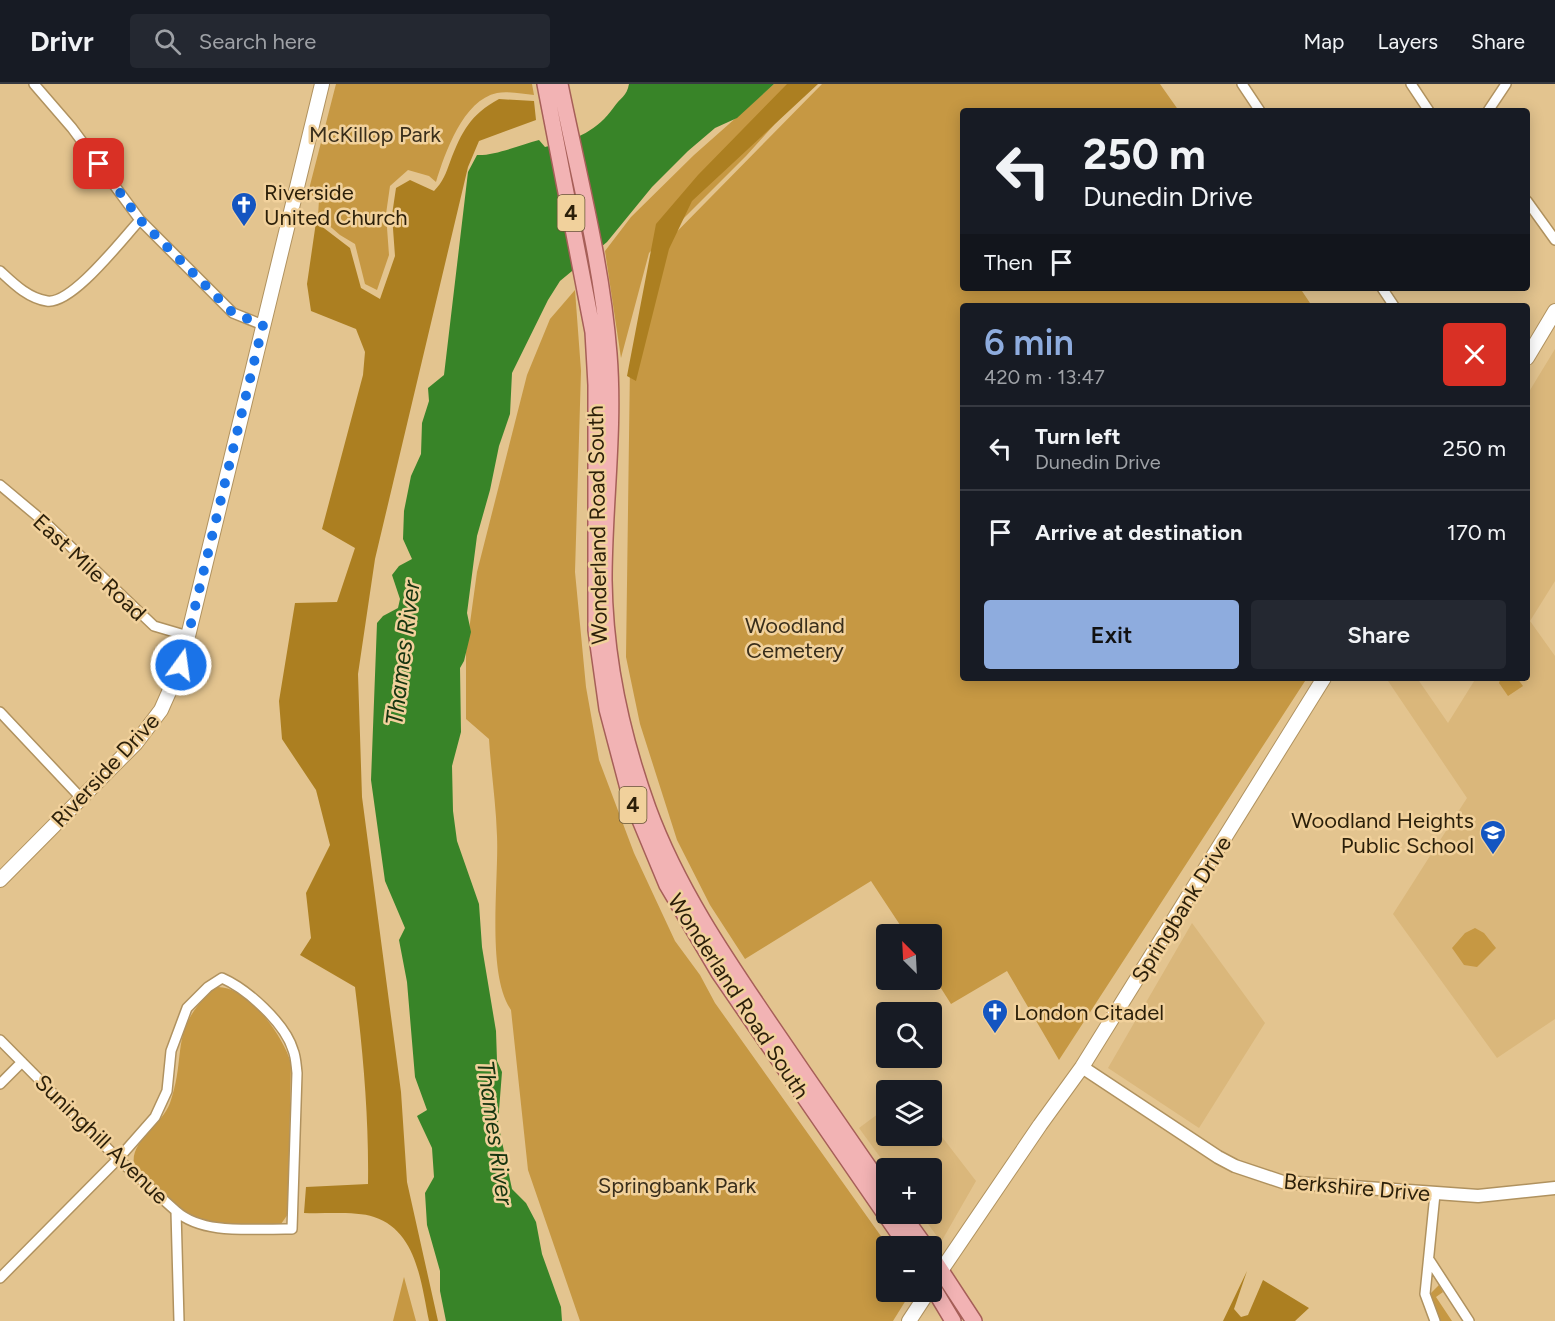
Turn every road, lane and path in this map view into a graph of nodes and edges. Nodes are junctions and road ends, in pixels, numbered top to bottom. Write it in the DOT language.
graph roads {
  1 [pos="34,84"];
  2 [pos="322,84"];
  3 [pos="1242,84"];
  4 [pos="1411,84"];
  5 [pos="1506,84"];
  6 [pos="553,88"];
  7 [pos="1258,108"];
  8 [pos="1427,108"];
  9 [pos="1490,108"];
  10 [pos="1530,205"];
  11 [pos="140,220"];
  12 [pos="1555,240"];
  13 [pos="0,272"];
  14 [pos="1555,311"];
  15 [pos="263,325"];
  16 [pos="600,331"];
  17 [pos="1530,353"];
  18 [pos="0,484"];
  19 [pos="188,636"];
  20 [pos="1322,681"];
  21 [pos="0,712"];
  22 [pos="81,798"];
  23 [pos="0,880"];
  24 [pos="0,1040"];
  25 [pos="22,1062"];
  26 [pos="1082,1067"];
  27 [pos="0,1084"];
  28 [pos="118,1159"];
  29 [pos="876,1177"];
  30 [pos="1555,1188"];
  31 [pos="1435,1194"];
  32 [pos="176,1210"];
  33 [pos="900,1236"];
  34 [pos="1430,1261"];
  35 [pos="942,1270"];
  36 [pos="942,1273"];
  37 [pos="0,1278"];
  38 [pos="921,1302"];
  39 [pos="942,1302"];
  40 [pos="179,1321"];
  41 [pos="909,1321"];
  42 [pos="953,1321"];
  43 [pos="974,1321"];
  44 [pos="1435,1321"];
  45 [pos="1469,1321"];
  1 -- 11 [label="street"];
  2 -- 15 [label="main road, Riverside Drive"];
  3 -- 7 [label="street"];
  4 -- 8 [label="street"];
  5 -- 9 [label="street"];
  6 -- 16 [label="main road, 4"];
  10 -- 12 [label="street"];
  11 -- 13 [label="street"];
  11 -- 15 [label="street"];
  14 -- 17 [label="main road"];
  15 -- 19 [label="main road, Riverside Drive"];
  16 -- 29 [label="main road, Wonderland Road South"];
  16 -- 33 [label="main road, Wonderland Road South / 4"];
  18 -- 19 [label="street, East Mile Road"];
  19 -- 22 [label="main road, Riverside Drive"];
  20 -- 26 [label="main road, Springbank Drive"];
  21 -- 22 [label="street"];
  22 -- 23 [label="main road, Riverside Drive"];
  24 -- 25 [label="street, Suninghill Avenue"];
  25 -- 27 [label="street"];
  25 -- 28 [label="street, Suninghill Avenue"];
  26 -- 31 [label="street, Berkshire Drive"];
  26 -- 35 [label="main road, Springbank Drive"];
  28 -- 32 [label="street, Suninghill Avenue"];
  28 -- 32 [label="street"];
  28 -- 37 [label="street"];
  30 -- 31 [label="street, Berkshire Drive"];
  31 -- 34 [label="street"];
  32 -- 40 [label="street, Suninghill Avenue"];
  34 -- 44 [label="street"];
  34 -- 45 [label="street"];
  36 -- 43 [label="main road"];
  38 -- 41 [label="main road"];
  39 -- 42 [label="main road"];
}
